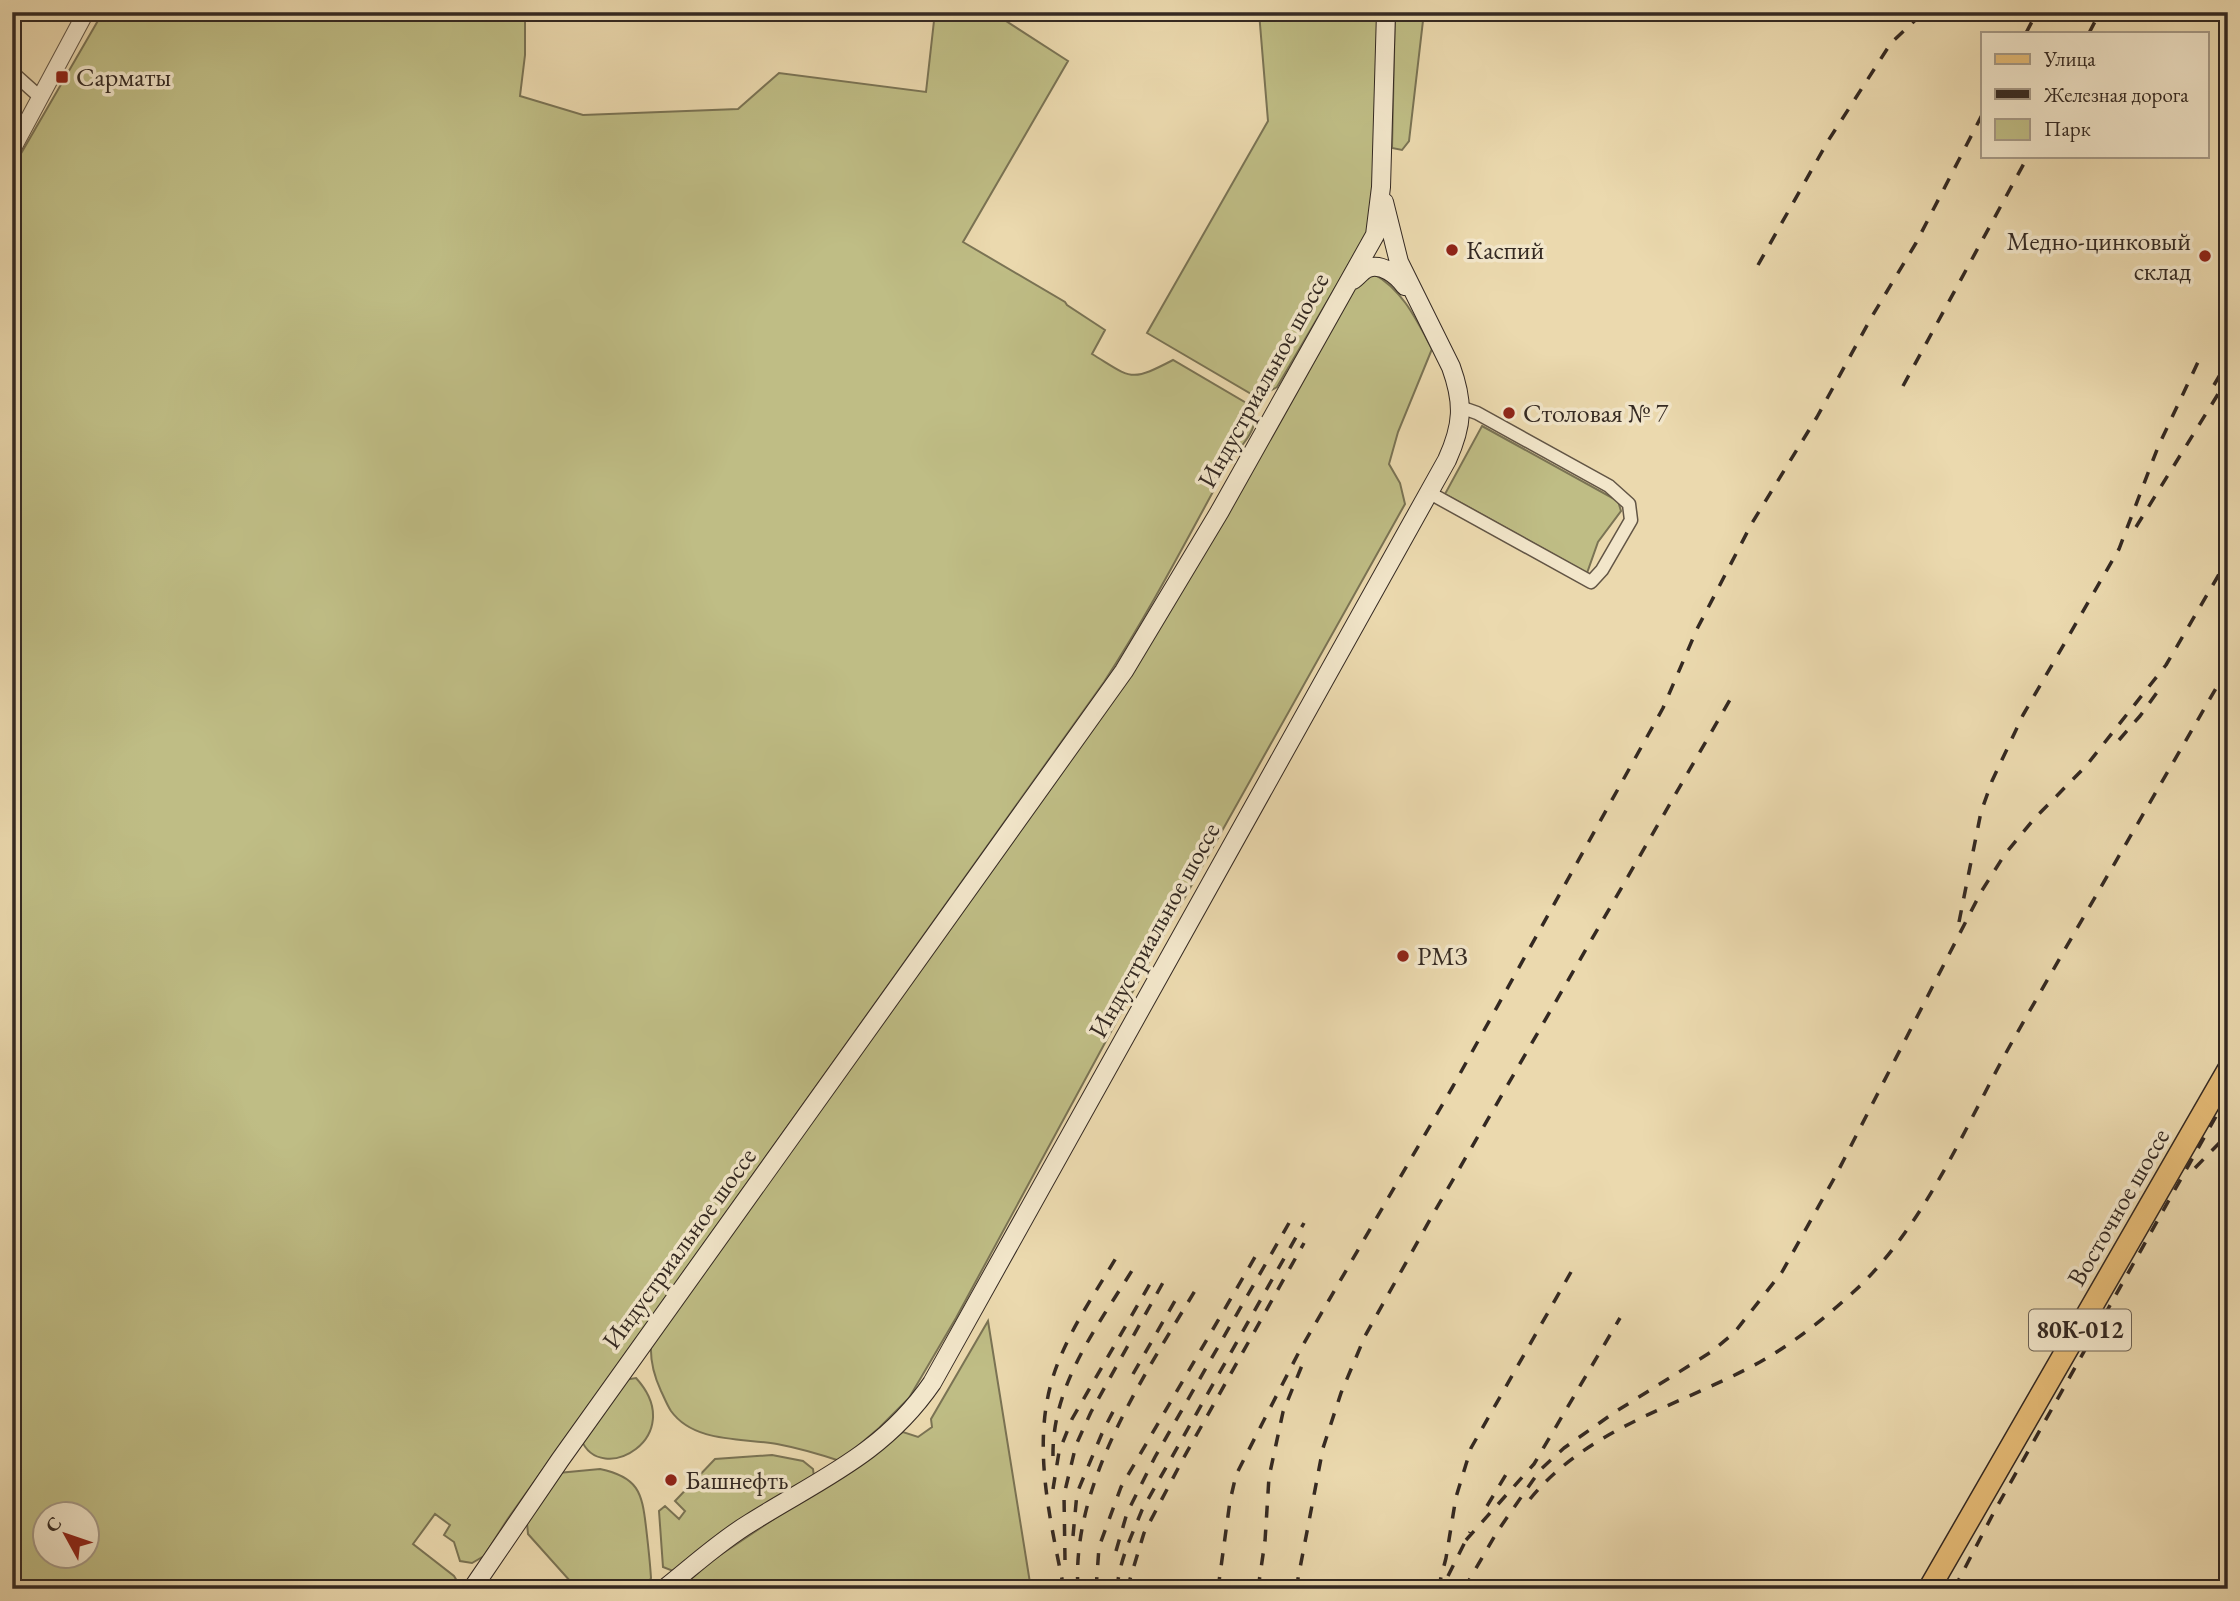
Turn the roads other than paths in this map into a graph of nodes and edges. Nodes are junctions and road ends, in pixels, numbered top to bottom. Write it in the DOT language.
graph roads {
  1 [pos="86,12"];
  2 [pos="1386,12"];
  3 [pos="12,72"];
  4 [pos="41,98"];
  5 [pos="12,150"];
  6 [pos="1381,187"];
  7 [pos="1345,286"];
  8 [pos="1422,308"];
  9 [pos="1460,407"];
  10 [pos="1428,492"];
  11 [pos="2228,1070"];
  12 [pos="472,1589"];
  13 [pos="664,1589"];
  14 [pos="1929,1589"];
  1 -- 4 [label="street"];
  2 -- 6 [label="main road, Индустриальное шоссе"];
  3 -- 4 [label="street"];
  4 -- 5 [label="street"];
  6 -- 7 [label="main road, Индустриальное шоссе"];
  6 -- 8 [label="main road, Индустриальное шоссе"];
  7 -- 8 [label="main road"];
  7 -- 12 [label="main road, Индустриальное шоссе"];
  8 -- 9 [label="main road, Индустриальное шоссе"];
  9 -- 10 [label="main road, Индустриальное шоссе"];
  9 -- 10 [label="street"];
  10 -- 13 [label="main road, Индустриальное шоссе"];
  11 -- 14 [label="main road, Восточное шоссе / 80К-012"];
}
